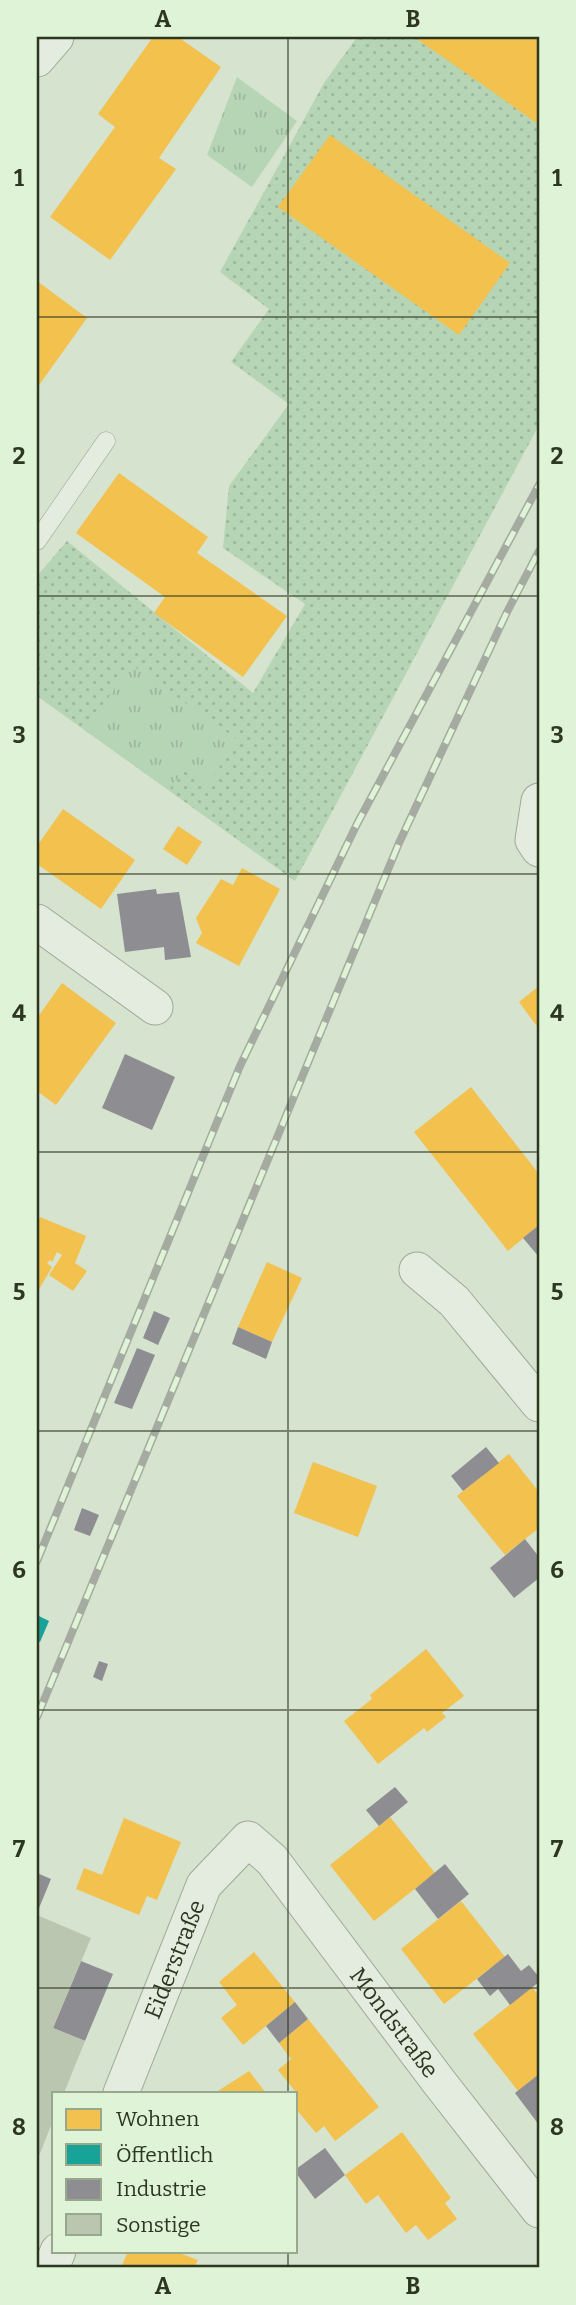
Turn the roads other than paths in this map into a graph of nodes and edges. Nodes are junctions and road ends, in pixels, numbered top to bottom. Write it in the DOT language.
graph roads {
  1 [pos="56,37"];
  2 [pos="37,60"];
  3 [pos="106,441"];
  4 [pos="37,541"];
  5 [pos="539,800"];
  6 [pos="536,844"];
  7 [pos="37,922"];
  8 [pos="155,1007"];
  9 [pos="417,1270"];
  10 [pos="539,1404"];
  11 [pos="248,1839"];
  12 [pos="121,2092"];
  13 [pos="539,2210"];
  1 -- 2 [label="street"];
  3 -- 4 [label="lane"];
  5 -- 6 [label="street"];
  7 -- 8 [label="street"];
  9 -- 10 [label="street"];
  11 -- 12 [label="street, Eiderstraße"];
  11 -- 13 [label="street, Mondstraße"];
}
